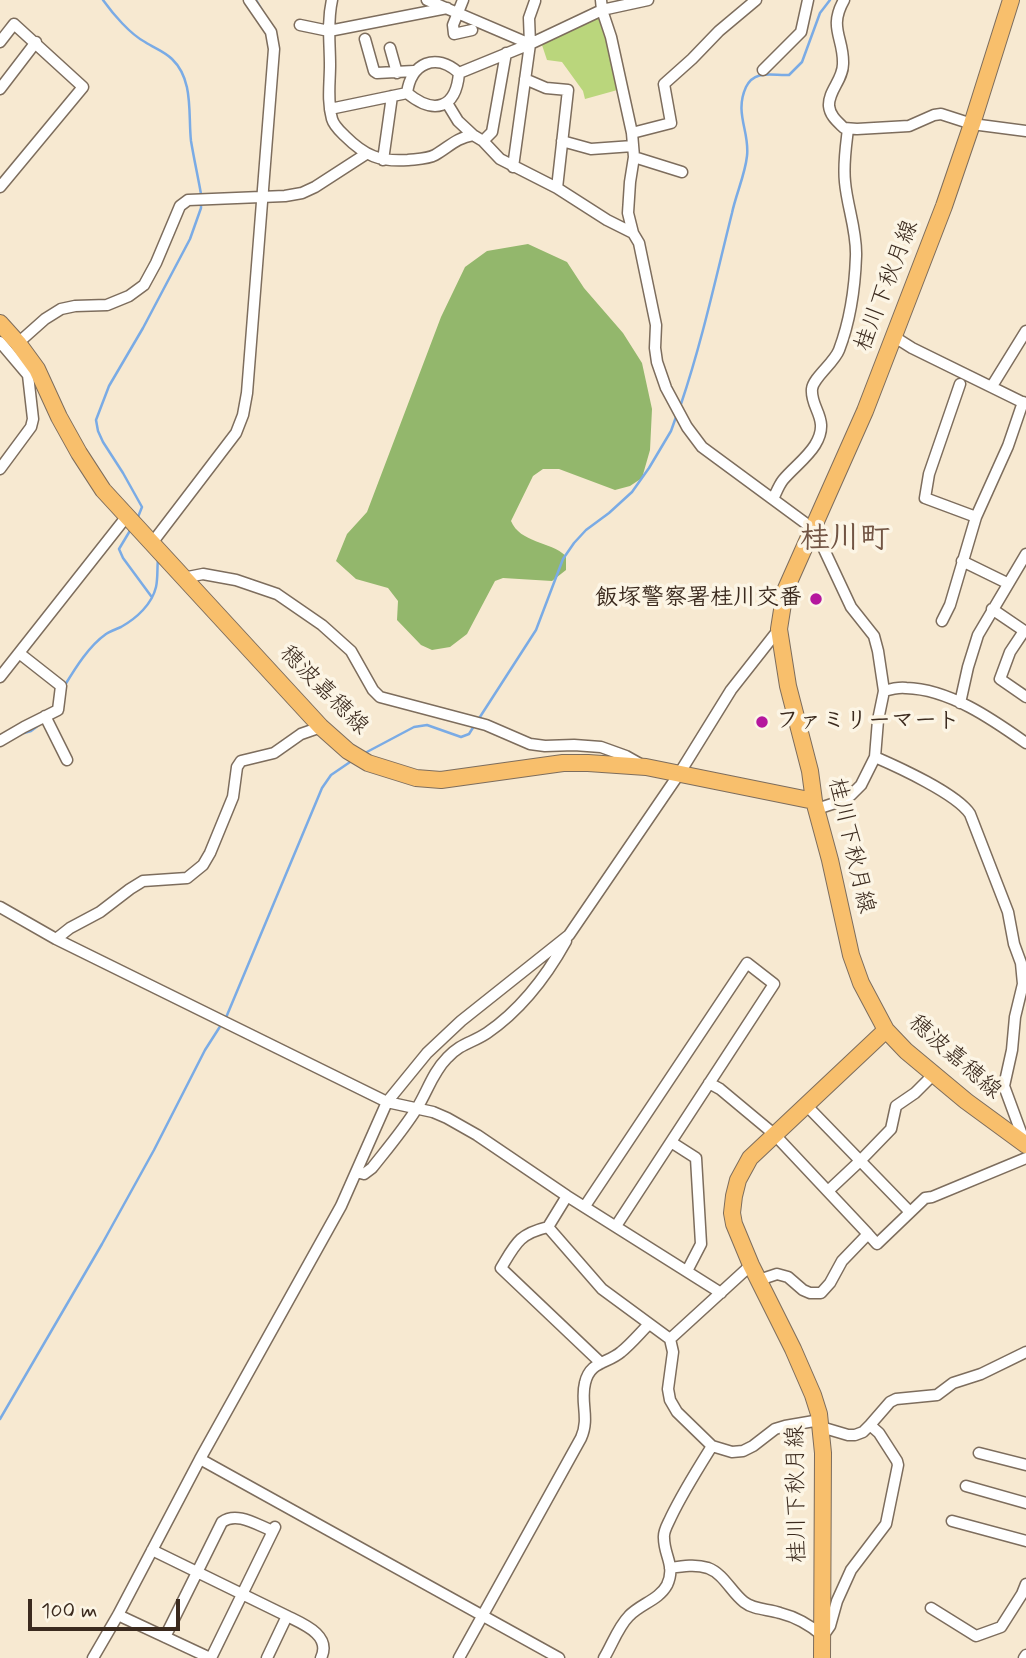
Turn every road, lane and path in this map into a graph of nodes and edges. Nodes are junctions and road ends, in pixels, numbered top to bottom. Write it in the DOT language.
graph roads {
  1 [pos="249,0"];
  2 [pos="332,0"];
  3 [pos="427,0"];
  4 [pos="463,0"];
  5 [pos="648,0"];
  6 [pos="756,0"];
  7 [pos="807,0"];
  8 [pos="844,0"];
  9 [pos="1011,0"];
  10 [pos="535,1"];
  11 [pos="601,5"];
  12 [pos="452,11"];
  13 [pos="300,25"];
  14 [pos="471,30"];
  15 [pos="328,31"];
  16 [pos="365,39"];
  17 [pos="0,42"];
  18 [pos="36,42"];
  19 [pos="530,44"];
  20 [pos="390,48"];
  21 [pos="506,53"];
  22 [pos="763,70"];
  23 [pos="414,71"];
  24 [pos="397,73"];
  25 [pos="459,73"];
  26 [pos="525,79"];
  27 [pos="0,89"];
  28 [pos="407,93"];
  29 [pos="391,96"];
  30 [pos="447,103"];
  31 [pos="330,109"];
  32 [pos="972,124"];
  33 [pos="848,129"];
  34 [pos="1026,131"];
  35 [pos="632,133"];
  36 [pos="478,138"];
  37 [pos="562,141"];
  38 [pos="634,152"];
  39 [pos="366,155"];
  40 [pos="383,159"];
  41 [pos="513,167"];
  42 [pos="682,172"];
  43 [pos="0,187"];
  44 [pos="557,188"];
  45 [pos="263,197"];
  46 [pos="633,233"];
  47 [pos="0,323"];
  48 [pos="1026,331"];
  49 [pos="893,336"];
  50 [pos="0,342"];
  51 [pos="18,343"];
  52 [pos="33,372"];
  53 [pos="960,384"];
  54 [pos="992,386"];
  55 [pos="1025,403"];
  56 [pos="0,469"];
  57 [pos="773,499"];
  58 [pos="127,516"];
  59 [pos="976,517"];
  60 [pos="812,528"];
  61 [pos="152,544"];
  62 [pos="1025,557"];
  63 [pos="962,561"];
  64 [pos="183,578"];
  65 [pos="1007,583"];
  66 [pos="992,609"];
  67 [pos="942,621"];
  68 [pos="779,629"];
  69 [pos="1025,631"];
  70 [pos="19,653"];
  71 [pos="0,677"];
  72 [pos="884,691"];
  73 [pos="1026,697"];
  74 [pos="960,702"];
  75 [pos="45,716"];
  76 [pos="321,727"];
  77 [pos="0,741"];
  78 [pos="1026,743"];
  79 [pos="875,757"];
  80 [pos="67,760"];
  81 [pos="646,766"];
  82 [pos="679,774"];
  83 [pos="816,805"];
  84 [pos="0,907"];
  85 [pos="569,935"];
  86 [pos="56,939"];
  87 [pos="1023,963"];
  88 [pos="886,1030"];
  89 [pos="933,1075"];
  90 [pos="709,1083"];
  91 [pos="387,1102"];
  92 [pos="806,1105"];
  93 [pos="416,1109"];
  94 [pos="774,1134"];
  95 [pos="671,1142"];
  96 [pos="1026,1145"];
  97 [pos="1026,1158"];
  98 [pos="860,1161"];
  99 [pos="356,1172"];
  100 [pos="828,1191"];
  101 [pos="567,1196"];
  102 [pos="585,1206"];
  103 [pos="909,1211"];
  104 [pos="616,1226"];
  105 [pos="548,1227"];
  106 [pos="868,1234"];
  107 [pos="751,1265"];
  108 [pos="687,1271"];
  109 [pos="760,1280"];
  110 [pos="721,1293"];
  111 [pos="649,1324"];
  112 [pos="670,1339"];
  113 [pos="1026,1352"];
  114 [pos="601,1363"];
  115 [pos="820,1423"];
  116 [pos="870,1425"];
  117 [pos="712,1447"];
  118 [pos="979,1452"];
  119 [pos="200,1459"];
  120 [pos="1026,1465"];
  121 [pos="966,1486"];
  122 [pos="1026,1503"];
  123 [pos="952,1521"];
  124 [pos="1026,1541"];
  125 [pos="152,1550"];
  126 [pos="670,1568"];
  127 [pos="197,1572"];
  128 [pos="1026,1584"];
  129 [pos="242,1594"];
  130 [pos="931,1608"];
  131 [pos="118,1615"];
  132 [pos="483,1615"];
  133 [pos="287,1616"];
  134 [pos="823,1636"];
  135 [pos="165,1637"];
  136 [pos="93,1658"];
  137 [pos="211,1658"];
  138 [pos="267,1658"];
  139 [pos="321,1658"];
  140 [pos="459,1658"];
  141 [pos="559,1658"];
  142 [pos="604,1658"];
  143 [pos="822,1658"];
  1 -- 45 [label="street"];
  2 -- 15 [label="street"];
  3 -- 12 [label="street"];
  4 -- 12 [label="street"];
  5 -- 11 [label="street"];
  6 -- 35 [label="street"];
  7 -- 22 [label="street"];
  8 -- 33 [label="street"];
  9 -- 32 [label="main road, 桂川下秋月線"];
  10 -- 19 [label="street"];
  11 -- 19 [label="street"];
  11 -- 35 [label="street"];
  12 -- 14 [label="street"];
  12 -- 15 [label="street"];
  12 -- 19 [label="street"];
  13 -- 15 [label="street"];
  15 -- 31 [label="street"];
  16 -- 24 [label="street"];
  17 -- 18 [label="street"];
  18 -- 27 [label="street"];
  18 -- 43 [label="street"];
  19 -- 21 [label="street"];
  19 -- 26 [label="street"];
  20 -- 24 [label="street"];
  21 -- 25 [label="street"];
  21 -- 36 [label="street"];
  23 -- 24 [label="street"];
  23 -- 25 [label="street"];
  23 -- 28 [label="street"];
  25 -- 30 [label="street"];
  26 -- 37 [label="street"];
  26 -- 41 [label="street"];
  28 -- 29 [label="street"];
  28 -- 30 [label="street"];
  29 -- 31 [label="street"];
  29 -- 40 [label="street"];
  30 -- 36 [label="street"];
  31 -- 39 [label="street"];
  32 -- 33 [label="street"];
  32 -- 34 [label="street"];
  32 -- 49 [label="main road, 桂川下秋月線"];
  33 -- 57 [label="street"];
  35 -- 38 [label="street"];
  36 -- 40 [label="street"];
  36 -- 41 [label="street"];
  37 -- 38 [label="street"];
  37 -- 44 [label="street"];
  38 -- 42 [label="street"];
  38 -- 46 [label="street"];
  39 -- 40 [label="street"];
  39 -- 45 [label="street"];
  41 -- 44 [label="street"];
  44 -- 46 [label="street"];
  45 -- 51 [label="street"];
  45 -- 61 [label="street"];
  46 -- 57 [label="street"];
  47 -- 51 [label="main road, 穂波嘉穂線"];
  48 -- 54 [label="street"];
  49 -- 54 [label="street"];
  49 -- 60 [label="main road, 桂川下秋月線"];
  50 -- 52 [label="street"];
  51 -- 52 [label="main road, 穂波嘉穂線"];
  52 -- 56 [label="street"];
  52 -- 58 [label="main road, 穂波嘉穂線"];
  53 -- 59 [label="street"];
  54 -- 55 [label="street"];
  55 -- 59 [label="street"];
  57 -- 60 [label="street"];
  58 -- 61 [label="main road, 穂波嘉穂線"];
  58 -- 70 [label="street"];
  59 -- 63 [label="street"];
  60 -- 68 [label="main road, 桂川下秋月線"];
  60 -- 72 [label="street"];
  61 -- 64 [label="main road, 穂波嘉穂線"];
  62 -- 65 [label="street"];
  63 -- 65 [label="street"];
  63 -- 67 [label="street"];
  64 -- 76 [label="main road, 穂波嘉穂線"];
  64 -- 81 [label="street"];
  65 -- 66 [label="street"];
  66 -- 69 [label="street"];
  66 -- 74 [label="street"];
  68 -- 82 [label="street"];
  68 -- 83 [label="main road, 桂川下秋月線"];
  69 -- 73 [label="street"];
  70 -- 71 [label="street"];
  70 -- 75 [label="street"];
  72 -- 74 [label="street"];
  72 -- 79 [label="street"];
  74 -- 78 [label="street"];
  75 -- 77 [label="street"];
  75 -- 80 [label="street"];
  76 -- 81 [label="main road, 穂波嘉穂線"];
  76 -- 86 [label="street"];
  79 -- 83 [label="street"];
  79 -- 87 [label="street"];
  81 -- 82 [label="main road, 穂波嘉穂線"];
  82 -- 83 [label="main road, 穂波嘉穂線"];
  82 -- 85 [label="street"];
  83 -- 88 [label="main road, 桂川下秋月線"];
  84 -- 86 [label="street"];
  85 -- 91 [label="street"];
  85 -- 93 [label="street"];
  86 -- 91 [label="street"];
  87 -- 96 [label="street"];
  88 -- 89 [label="main road, 穂波嘉穂線"];
  88 -- 92 [label="main road, 桂川下秋月線"];
  89 -- 96 [label="main road, 穂波嘉穂線"];
  89 -- 98 [label="street"];
  90 -- 94 [label="street"];
  90 -- 95 [label="street"];
  90 -- 102 [label="street"];
  91 -- 93 [label="street"];
  91 -- 99 [label="street"];
  92 -- 94 [label="main road, 桂川下秋月線"];
  92 -- 98 [label="street"];
  93 -- 99 [label="street"];
  93 -- 101 [label="street"];
  94 -- 100 [label="street"];
  94 -- 107 [label="main road, 桂川下秋月線"];
  95 -- 104 [label="street"];
  95 -- 108 [label="street"];
  97 -- 103 [label="street"];
  98 -- 100 [label="street"];
  98 -- 103 [label="street"];
  99 -- 119 [label="street"];
  100 -- 106 [label="street"];
  101 -- 102 [label="street"];
  101 -- 105 [label="street"];
  102 -- 104 [label="street"];
  103 -- 106 [label="street"];
  104 -- 108 [label="street"];
  105 -- 111 [label="street"];
  105 -- 114 [label="street"];
  106 -- 109 [label="street"];
  107 -- 109 [label="main road, 桂川下秋月線"];
  107 -- 110 [label="street"];
  108 -- 110 [label="street"];
  109 -- 115 [label="main road, 桂川下秋月線"];
  110 -- 112 [label="street"];
  111 -- 112 [label="street"];
  111 -- 114 [label="street"];
  112 -- 117 [label="street"];
  113 -- 116 [label="street"];
  114 -- 132 [label="street"];
  115 -- 116 [label="street"];
  115 -- 117 [label="street"];
  115 -- 134 [label="main road, 桂川下秋月線"];
  116 -- 134 [label="street"];
  117 -- 126 [label="street"];
  118 -- 120 [label="street"];
  119 -- 125 [label="street"];
  119 -- 132 [label="street"];
  121 -- 122 [label="street"];
  123 -- 124 [label="street"];
  125 -- 127 [label="street"];
  125 -- 131 [label="street"];
  126 -- 134 [label="street"];
  126 -- 142 [label="street"];
  127 -- 129 [label="street"];
  127 -- 129 [label="street"];
  127 -- 135 [label="street"];
  128 -- 130 [label="street"];
  129 -- 133 [label="street"];
  129 -- 137 [label="street"];
  131 -- 135 [label="street"];
  131 -- 136 [label="street"];
  132 -- 140 [label="street"];
  132 -- 141 [label="street"];
  133 -- 138 [label="street"];
  133 -- 139 [label="street"];
  134 -- 143 [label="main road, 桂川下秋月線"];
  135 -- 137 [label="street"];
}
